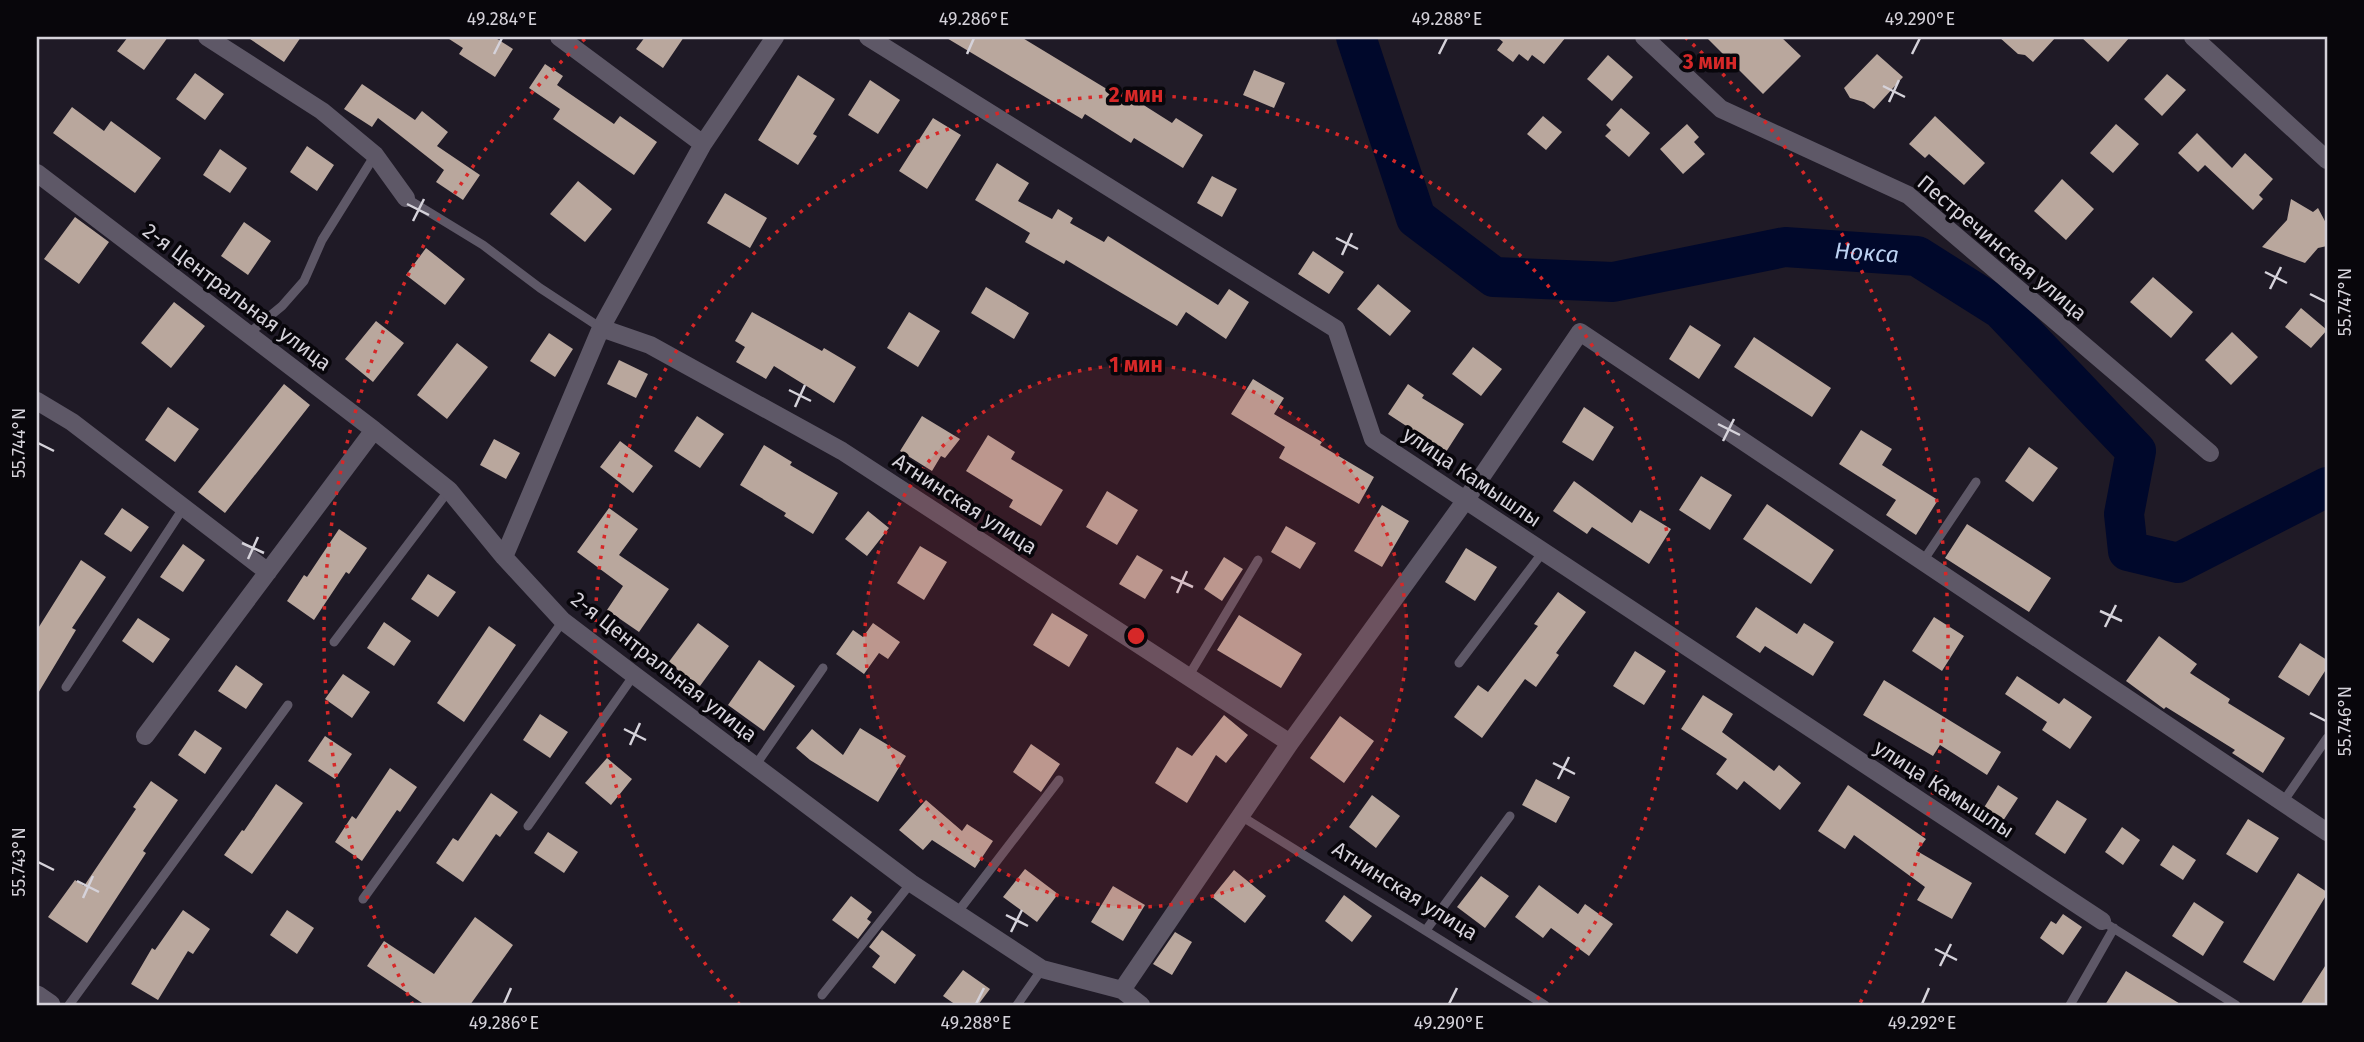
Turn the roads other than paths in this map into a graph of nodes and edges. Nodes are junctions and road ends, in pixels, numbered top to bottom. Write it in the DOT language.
graph roads {
  1 [pos="207,37"];
  2 [pos="559,37"];
  3 [pos="775,37"];
  4 [pos="868,37"];
  5 [pos="1644,37"];
  6 [pos="2193,37"];
  7 [pos="703,144"];
  8 [pos="375,155"];
  9 [pos="2327,160"];
  10 [pos="37,173"];
  11 [pos="406,198"];
  12 [pos="601,328"];
  13 [pos="248,334"];
  14 [pos="37,401"];
  15 [pos="374,430"];
  16 [pos="2210,453"];
  17 [pos="1976,482"];
  18 [pos="449,490"];
  19 [pos="1465,501"];
  20 [pos="185,506"];
  21 [pos="1543,552"];
  22 [pos="504,557"];
  23 [pos="1258,560"];
  24 [pos="1923,561"];
  25 [pos="268,572"];
  26 [pos="563,621"];
  27 [pos="334,642"];
  28 [pos="1459,663"];
  29 [pos="823,668"];
  30 [pos="634,675"];
  31 [pos="1188,677"];
  32 [pos="66,687"];
  33 [pos="288,705"];
  34 [pos="145,736"];
  35 [pos="2327,738"];
  36 [pos="1290,743"];
  37 [pos="755,766"];
  38 [pos="1059,780"];
  39 [pos="2283,802"];
  40 [pos="1241,816"];
  41 [pos="1510,816"];
  42 [pos="528,826"];
  43 [pos="2327,832"];
  44 [pos="911,883"];
  45 [pos="363,899"];
  46 [pos="957,913"];
  47 [pos="2108,924"];
  48 [pos="1426,930"];
  49 [pos="1042,969"];
  50 [pos="1122,990"];
  51 [pos="822,995"];
  52 [pos="37,996"];
  53 [pos="50,1005"];
  54 [pos="69,1005"];
  55 [pos="1017,1005"];
  56 [pos="1141,1005"];
  57 [pos="1545,1005"];
  58 [pos="2070,1005"];
  59 [pos="2236,1005"];
  1 -- 8 [label="street"];
  2 -- 7 [label="street"];
  3 -- 7 [label="street"];
  4 -- 19 [label="street, улица Камышлы"];
  5 -- 16 [label="street, Пестречинская улица"];
  6 -- 9 [label="street"];
  7 -- 12 [label="street"];
  8 -- 11 [label="street"];
  8 -- 13 [label="lane"];
  10 -- 13 [label="street, 2-я Центральная улица"];
  11 -- 12 [label="lane"];
  12 -- 22 [label="street"];
  12 -- 31 [label="street, Атнинская улица"];
  13 -- 15 [label="street, 2-я Центральная улица"];
  14 -- 20 [label="street"];
  15 -- 18 [label="street, 2-я Центральная улица"];
  15 -- 25 [label="street"];
  17 -- 24 [label="lane"];
  18 -- 22 [label="street, 2-я Центральная улица"];
  18 -- 27 [label="lane"];
  19 -- 21 [label="street, улица Камышлы"];
  19 -- 24 [label="street"];
  19 -- 36 [label="street"];
  20 -- 25 [label="street"];
  20 -- 32 [label="lane"];
  21 -- 28 [label="lane"];
  21 -- 47 [label="street, улица Камышлы"];
  22 -- 26 [label="street, 2-я Центральная улица"];
  23 -- 31 [label="lane"];
  24 -- 39 [label="street"];
  25 -- 34 [label="street"];
  26 -- 30 [label="street, 2-я Центральная улица"];
  26 -- 45 [label="lane"];
  29 -- 37 [label="lane"];
  30 -- 37 [label="street, 2-я Центральная улица"];
  30 -- 42 [label="lane"];
  31 -- 36 [label="street, Атнинская улица"];
  33 -- 54 [label="lane"];
  35 -- 39 [label="lane"];
  36 -- 40 [label="street"];
  37 -- 44 [label="street, 2-я Центральная улица"];
  38 -- 46 [label="lane"];
  39 -- 43 [label="street"];
  40 -- 48 [label="lane, Атнинская улица"];
  40 -- 50 [label="street"];
  41 -- 48 [label="lane"];
  44 -- 46 [label="street, 2-я Центральная улица"];
  44 -- 51 [label="lane"];
  46 -- 49 [label="street, 2-я Центральная улица"];
  47 -- 58 [label="lane"];
  47 -- 59 [label="lane"];
  48 -- 57 [label="lane, Атнинская улица"];
  49 -- 50 [label="street, 2-я Центральная улица"];
  49 -- 55 [label="lane"];
  50 -- 56 [label="street, 2-я Центральная улица"];
  52 -- 53 [label="street"];
}
